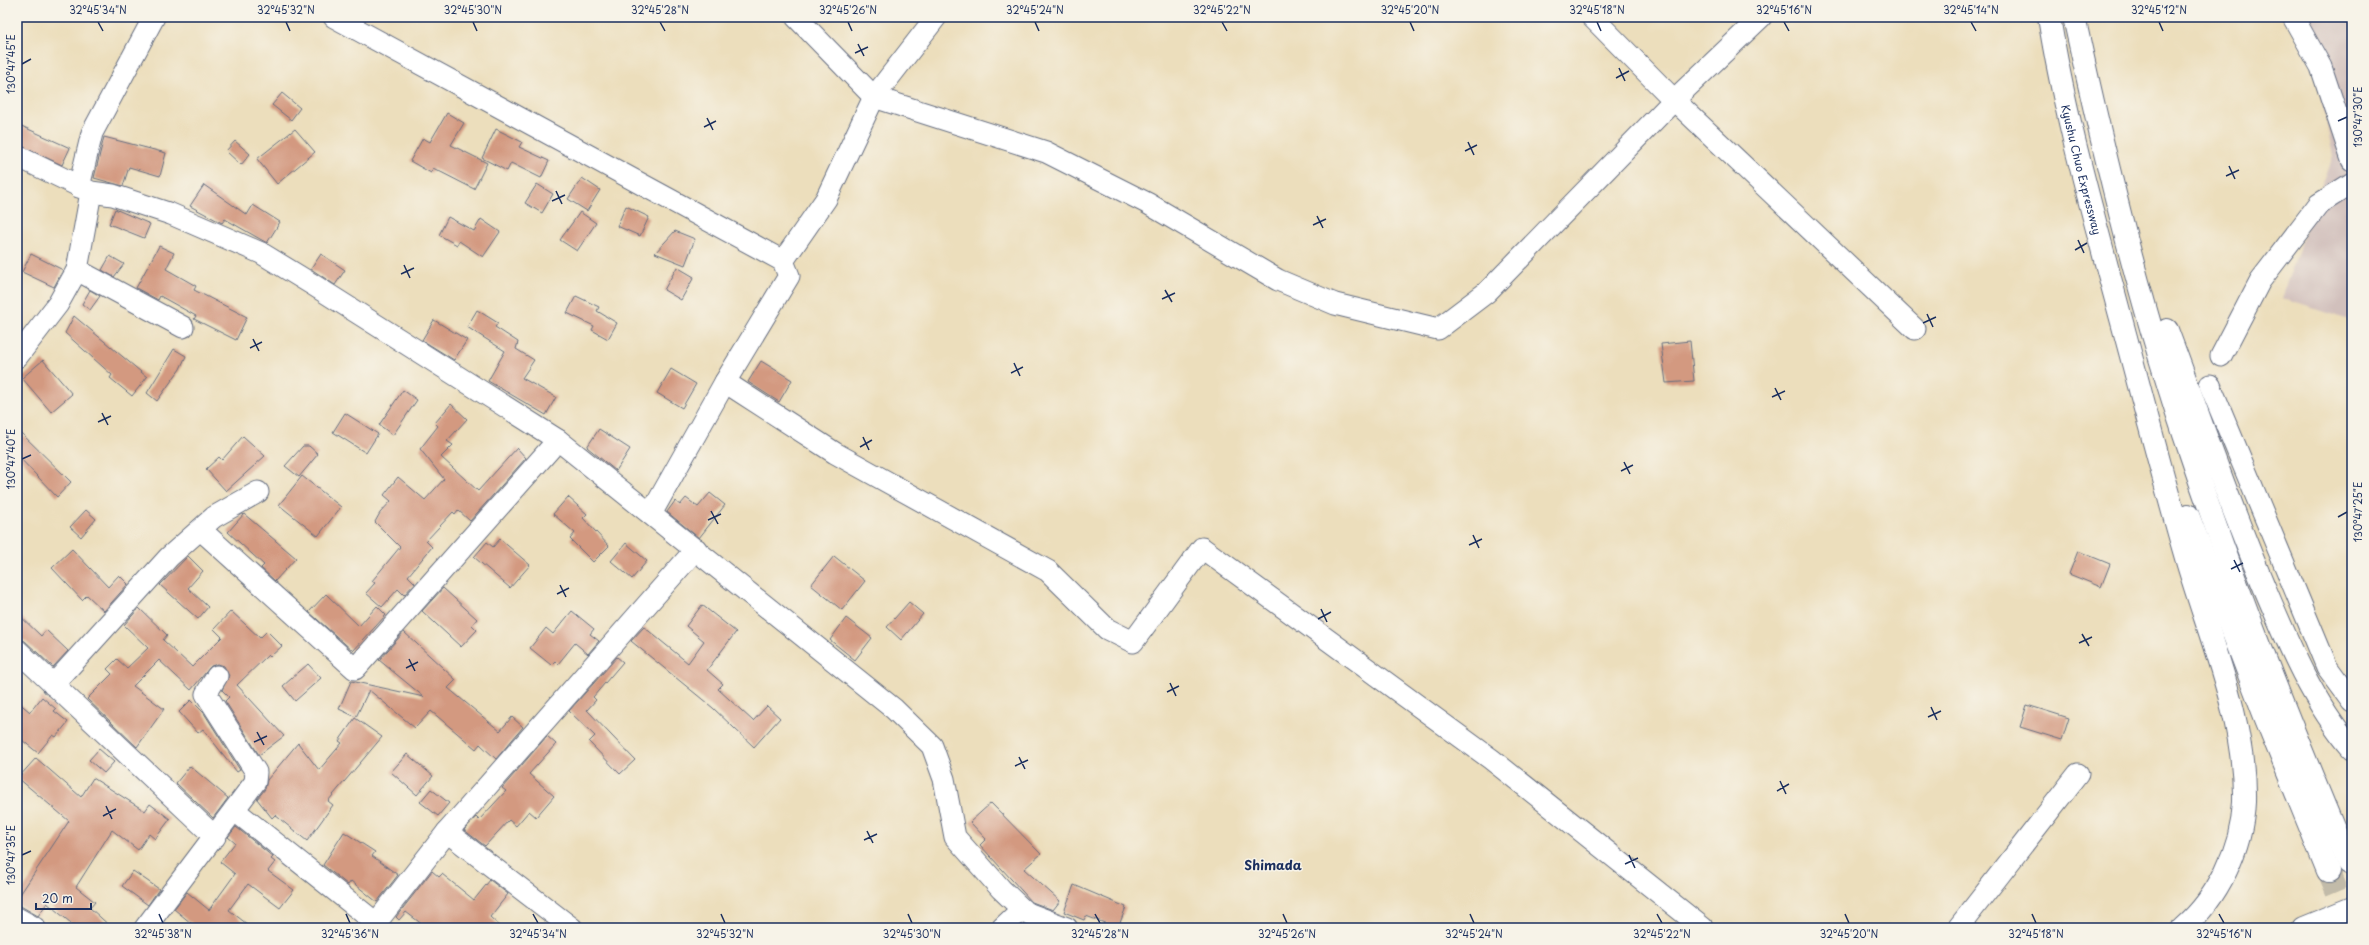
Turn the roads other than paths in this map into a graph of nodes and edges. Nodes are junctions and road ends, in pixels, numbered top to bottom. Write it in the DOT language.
graph roads {
  1 [pos="154,17"];
  2 [pos="334,17"];
  3 [pos="796,17"];
  4 [pos="936,17"];
  5 [pos="1592,17"];
  6 [pos="1761,17"];
  7 [pos="2049,17"];
  8 [pos="2074,17"];
  9 [pos="2293,17"];
  10 [pos="874,97"];
  11 [pos="1674,100"];
  12 [pos="2352,160"];
  13 [pos="20,163"];
  14 [pos="2352,183"];
  15 [pos="85,189"];
  16 [pos="2119,206"];
  17 [pos="783,262"];
  18 [pos="77,270"];
  19 [pos="2121,319"];
  20 [pos="183,327"];
  21 [pos="1915,329"];
  22 [pos="2221,356"];
  23 [pos="17,357"];
  24 [pos="725,382"];
  25 [pos="2210,385"];
  26 [pos="558,440"];
  27 [pos="258,492"];
  28 [pos="651,514"];
  29 [pos="201,530"];
  30 [pos="696,549"];
  31 [pos="17,650"];
  32 [pos="217,676"];
  33 [pos="53,685"];
  34 [pos="2352,701"];
  35 [pos="2352,748"];
  36 [pos="2078,774"];
  37 [pos="234,810"];
  38 [pos="447,832"];
  39 [pos="215,837"];
  40 [pos="2348,863"];
  41 [pos="2328,871"];
  42 [pos="2352,908"];
  43 [pos="1022,909"];
  44 [pos="17,918"];
  45 [pos="376,926"];
  46 [pos="35,928"];
  47 [pos="145,928"];
  48 [pos="572,928"];
  49 [pos="1002,928"];
  50 [pos="1067,928"];
  51 [pos="1703,928"];
  52 [pos="1958,928"];
  53 [pos="2183,928"];
  54 [pos="2303,928"];
  1 -- 15 [label="street"];
  2 -- 17 [label="street"];
  3 -- 10 [label="street"];
  4 -- 10 [label="street"];
  5 -- 11 [label="street"];
  6 -- 11 [label="street"];
  7 -- 19 [label="highway, Kyushu Chuo Expressway"];
  8 -- 16 [label="highway"];
  9 -- 12 [label="street"];
  10 -- 11 [label="street"];
  10 -- 17 [label="street"];
  11 -- 21 [label="street"];
  13 -- 15 [label="street"];
  14 -- 22 [label="street"];
  15 -- 18 [label="street"];
  15 -- 26 [label="street"];
  16 -- 35 [label="highway"];
  16 -- 40 [label="highway"];
  17 -- 24 [label="street"];
  18 -- 20 [label="street"];
  18 -- 23 [label="street"];
  19 -- 41 [label="highway"];
  19 -- 53 [label="highway"];
  24 -- 28 [label="street"];
  24 -- 51 [label="street"];
  25 -- 34 [label="street"];
  26 -- 28 [label="street"];
  26 -- 29 [label="street"];
  27 -- 29 [label="street"];
  28 -- 30 [label="street"];
  29 -- 33 [label="street"];
  30 -- 38 [label="street"];
  30 -- 43 [label="street"];
  31 -- 33 [label="street"];
  32 -- 37 [label="street"];
  33 -- 39 [label="street"];
  36 -- 52 [label="street"];
  37 -- 39 [label="street"];
  37 -- 45 [label="street"];
  38 -- 45 [label="street"];
  38 -- 48 [label="street"];
  39 -- 47 [label="street"];
  42 -- 54 [label="highway"];
  43 -- 49 [label="street"];
  43 -- 50 [label="street"];
  44 -- 46 [label="street"];
}
